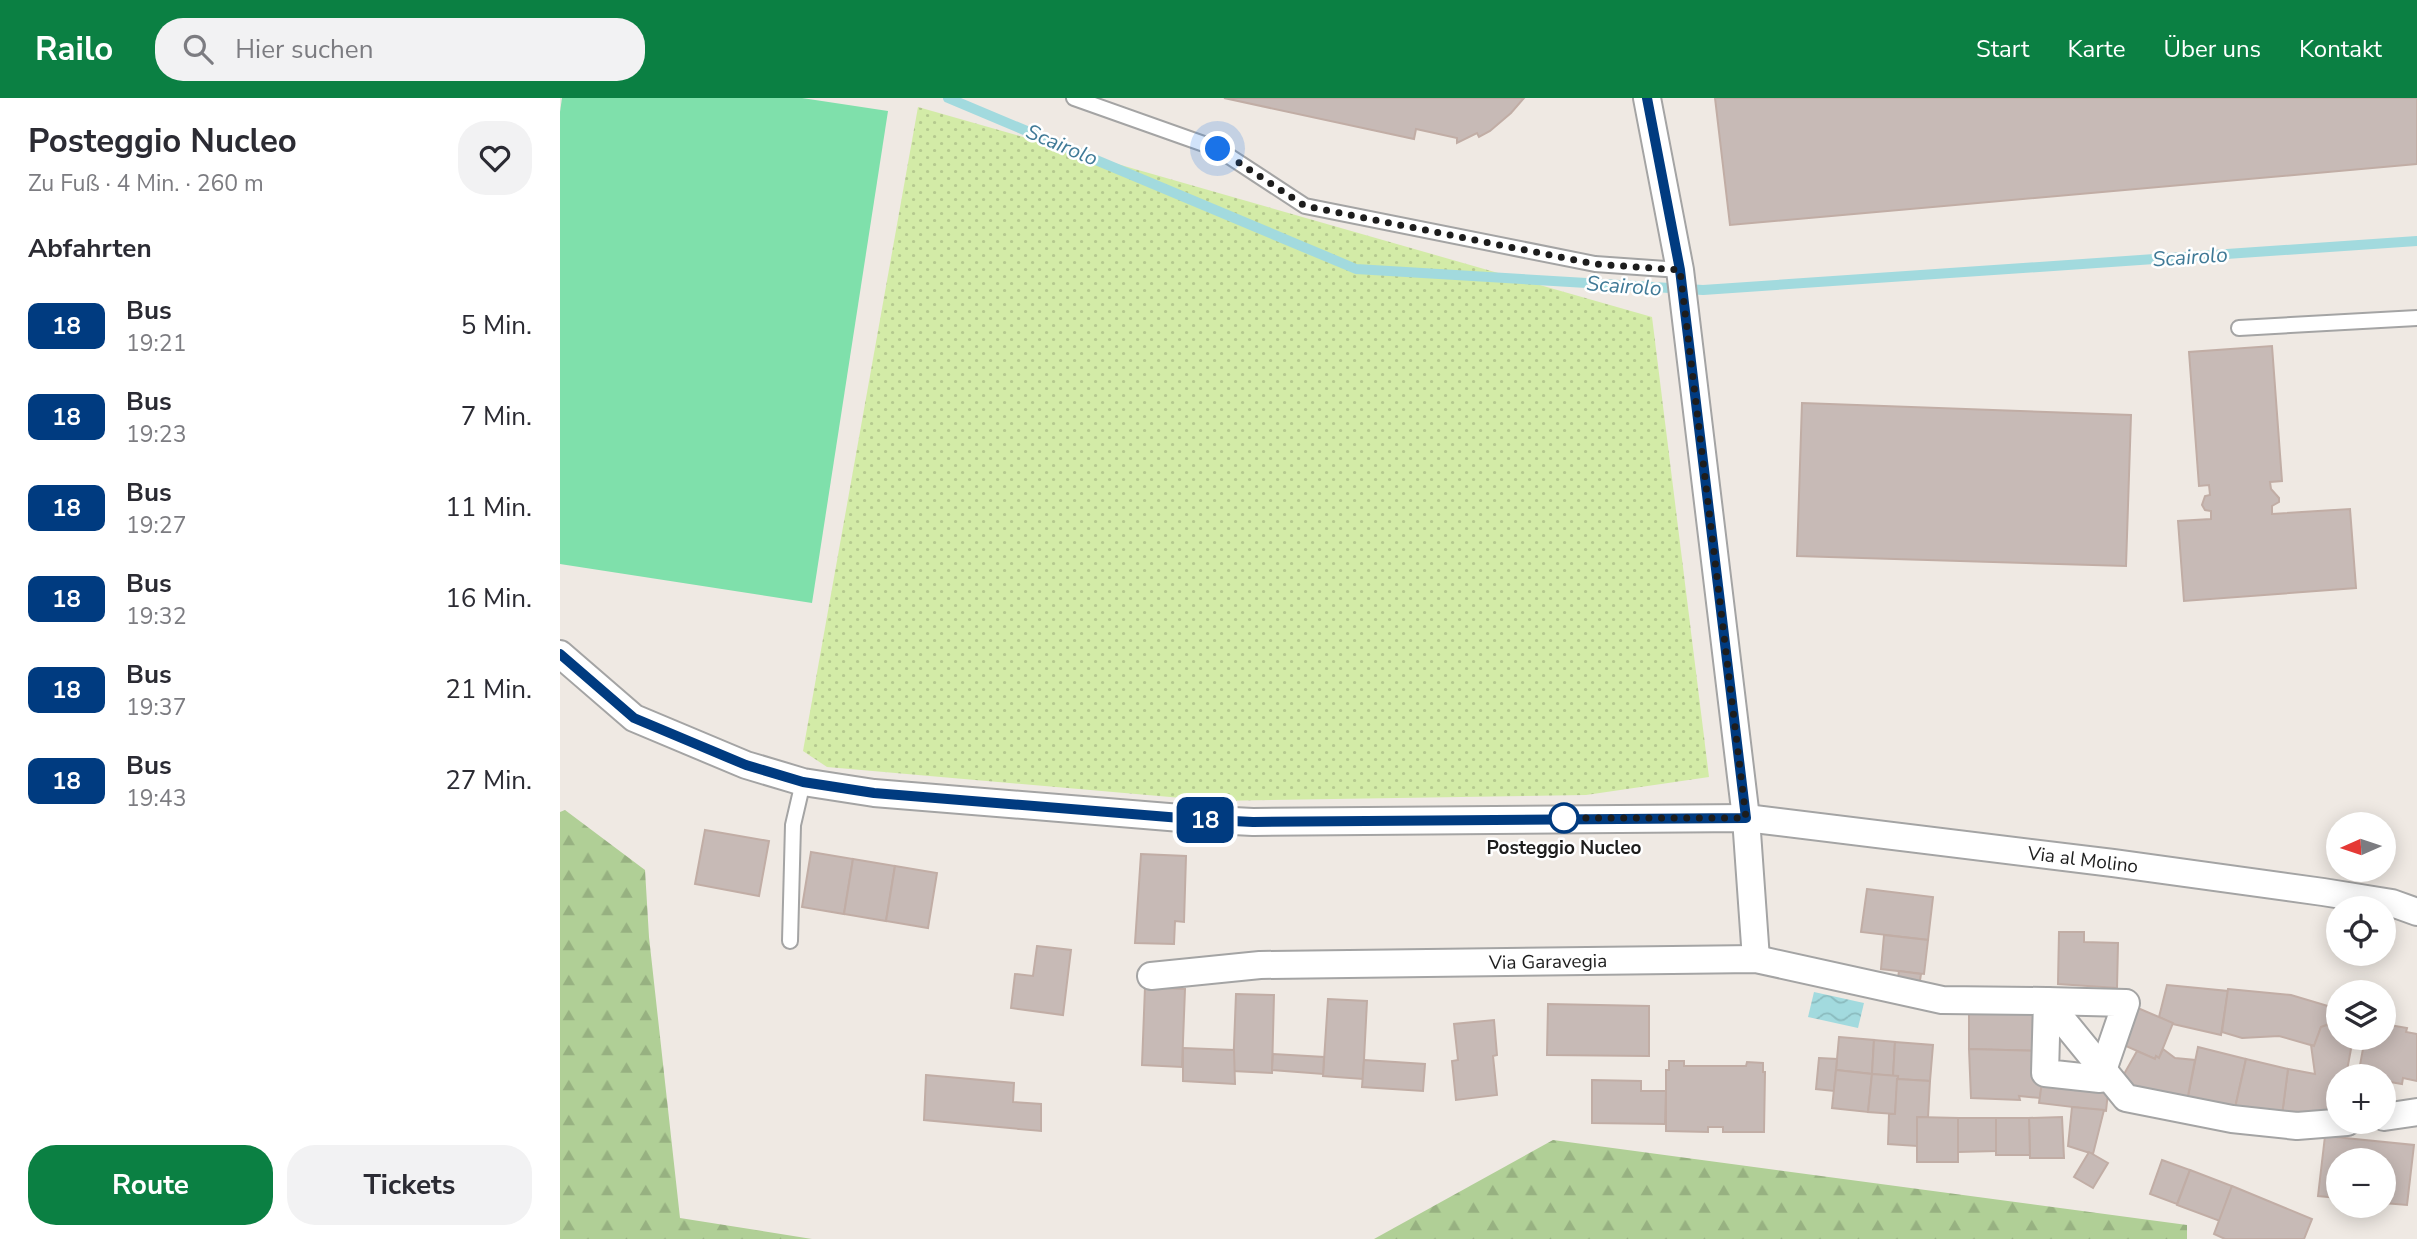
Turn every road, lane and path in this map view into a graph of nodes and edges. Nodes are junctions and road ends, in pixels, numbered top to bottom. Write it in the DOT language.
graph roads {
  1 [pos="1074,98"];
  2 [pos="1647,98"];
  3 [pos="1680,270"];
  4 [pos="2417,318"];
  5 [pos="2239,328"];
  6 [pos="560,654"];
  7 [pos="803,782"];
  8 [pos="1746,818"];
  9 [pos="2417,912"];
  10 [pos="790,941"];
  11 [pos="1756,959"];
  12 [pos="1151,976"];
  13 [pos="2047,1001"];
  14 [pos="2104,1070"];
  15 [pos="2417,1112"];
  16 [pos="2396,1115"];
  17 [pos="2326,1124"];
  1 -- 3 [label="lane"];
  2 -- 3 [label="street"];
  3 -- 8 [label="street"];
  4 -- 5 [label="lane"];
  6 -- 7 [label="street"];
  7 -- 8 [label="street"];
  7 -- 10 [label="lane"];
  8 -- 9 [label="street, Via al Molino"];
  8 -- 11 [label="street"];
  11 -- 12 [label="street, Via Garavegia"];
  11 -- 13 [label="street, Via Garavegia"];
  13 -- 14 [label="street"];
  13 -- 14 [label="street"];
  13 -- 14 [label="street, Via Garavegia"];
  14 -- 17 [label="street"];
  15 -- 16 [label="street"];
}
